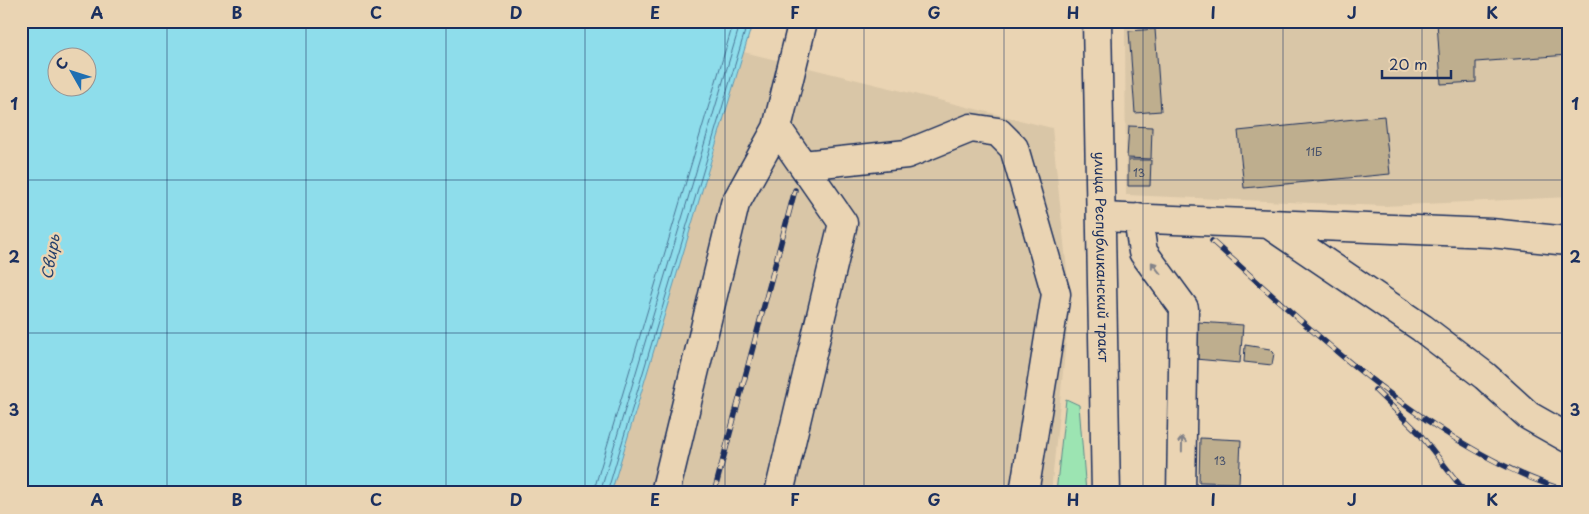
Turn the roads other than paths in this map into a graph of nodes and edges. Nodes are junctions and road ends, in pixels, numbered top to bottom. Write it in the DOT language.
graph roads {
  1 [pos="803,21"];
  2 [pos="1097,21"];
  3 [pos="777,128"];
  4 [pos="803,166"];
  5 [pos="1101,217"];
  6 [pos="1138,218"];
  7 [pos="1270,225"];
  8 [pos="1568,241"];
  9 [pos="1568,438"];
  10 [pos="665,493"];
  11 [pos="779,493"];
  12 [pos="1024,493"];
  13 [pos="1106,493"];
  14 [pos="1181,493"];
  1 -- 3 [label="street"];
  2 -- 5 [label="street, улица Республиканский тракт"];
  3 -- 4 [label="street"];
  3 -- 10 [label="street"];
  4 -- 11 [label="street"];
  4 -- 12 [label="street"];
  5 -- 6 [label="street"];
  5 -- 13 [label="street, улица Республиканский тракт"];
  6 -- 7 [label="street"];
  14 -- 6 [label="street, one-way"];
  7 -- 8 [label="street"];
  7 -- 9 [label="street"];
}
